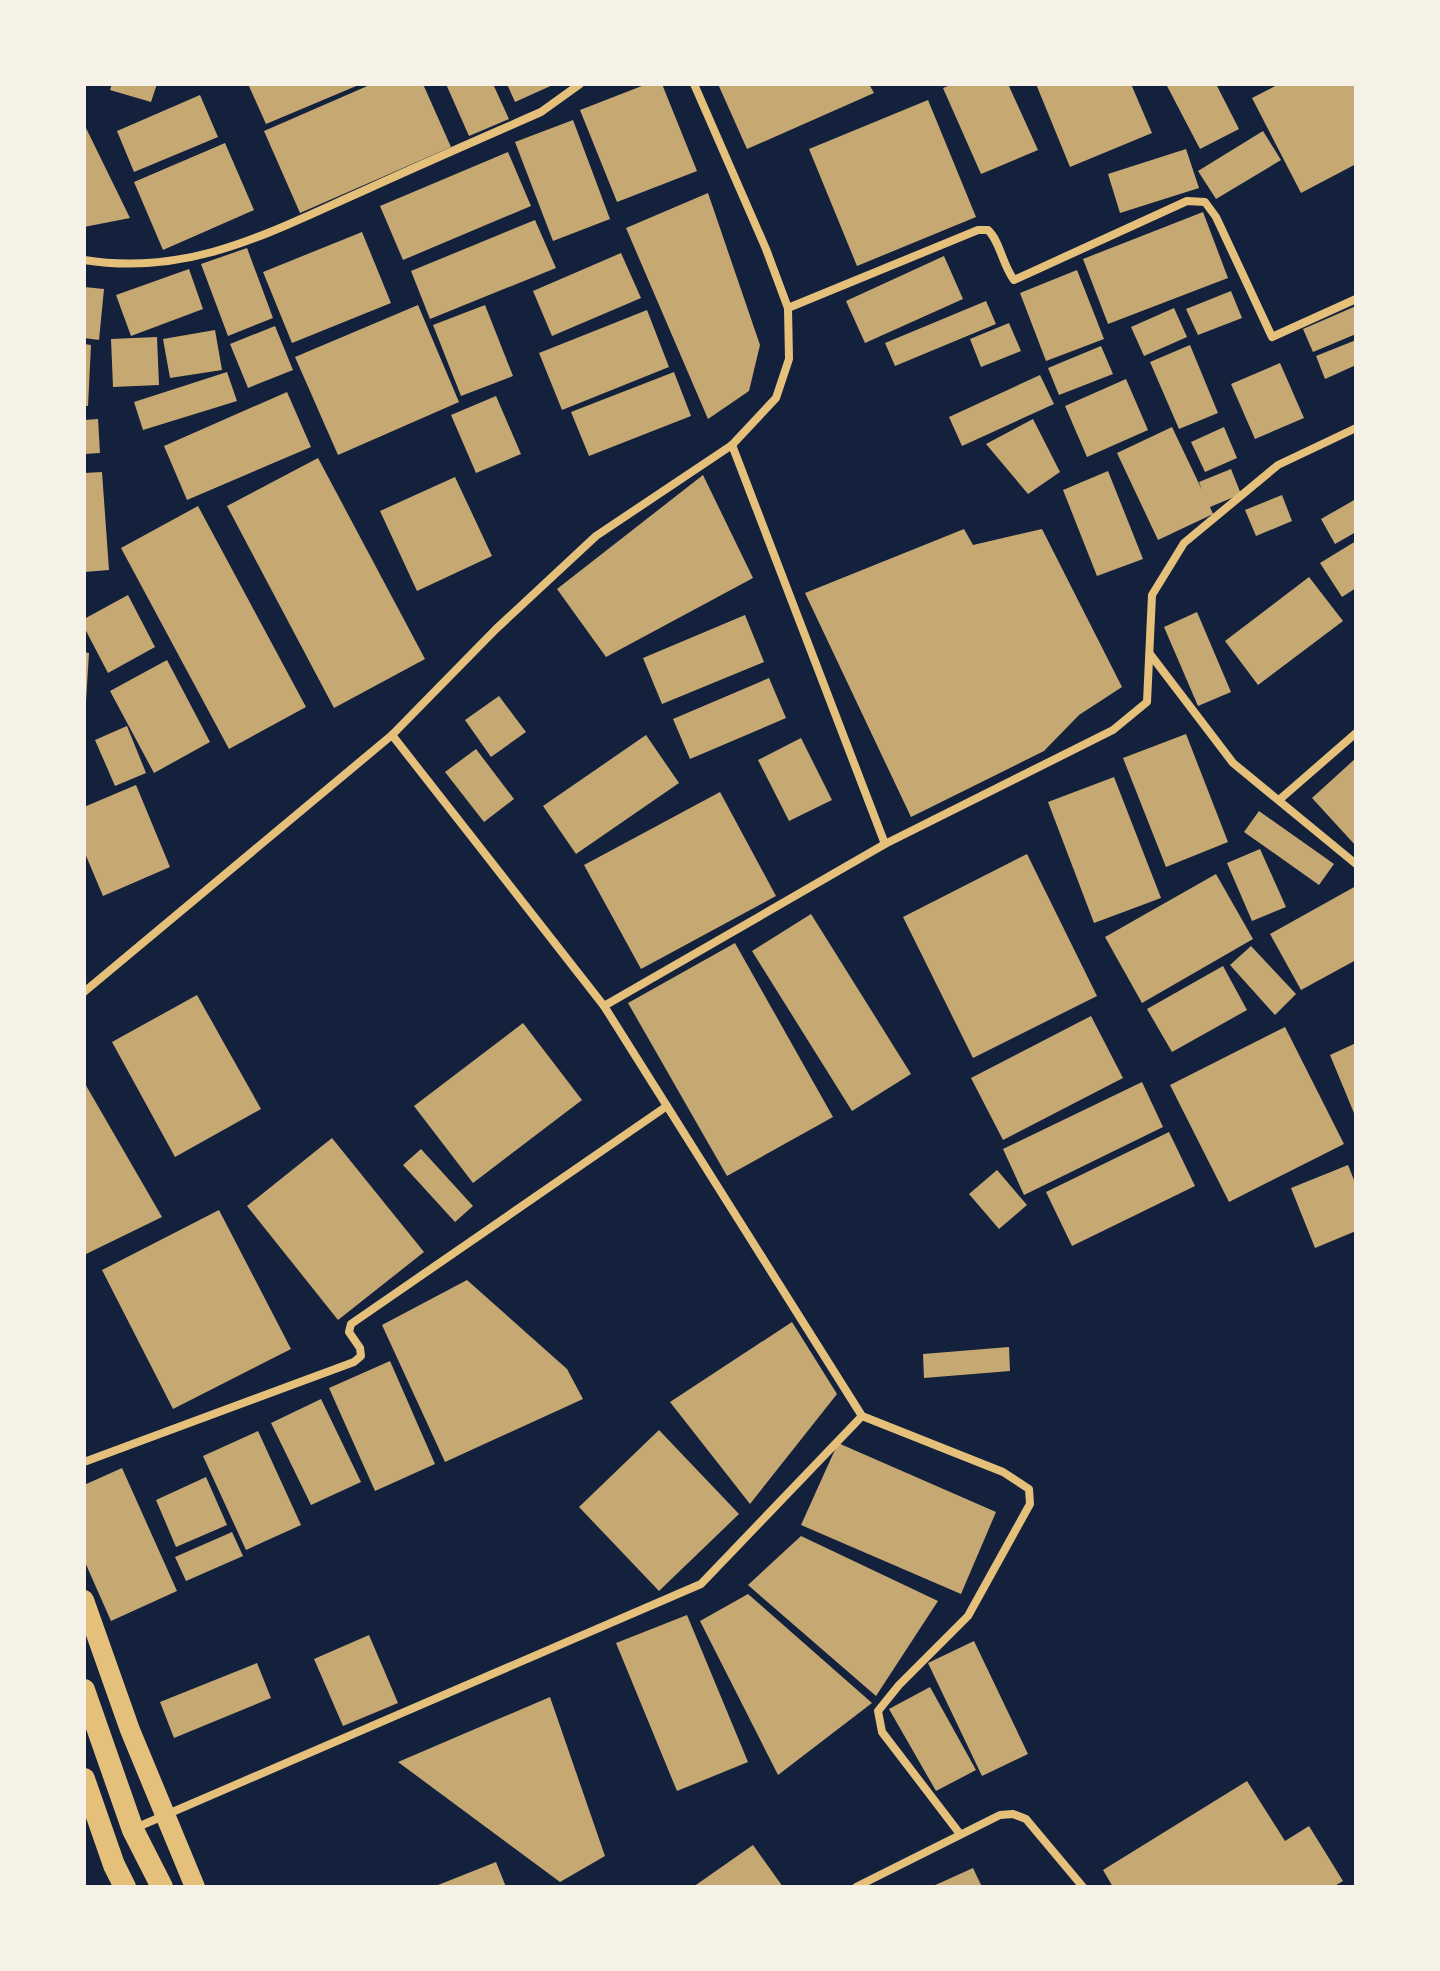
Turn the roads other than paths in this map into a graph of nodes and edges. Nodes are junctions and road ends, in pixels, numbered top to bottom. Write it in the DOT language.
graph roads {
  1 [pos="580,84"];
  2 [pos="694,84"];
  3 [pos="84,260"];
  4 [pos="1356,299"];
  5 [pos="788,308"];
  6 [pos="1356,428"];
  7 [pos="732,445"];
  8 [pos="1150,654"];
  9 [pos="1356,733"];
  10 [pos="392,735"];
  11 [pos="1279,800"];
  12 [pos="885,844"];
  13 [pos="1356,864"];
  14 [pos="84,992"];
  15 [pos="604,1006"];
  16 [pos="667,1106"];
  17 [pos="862,1416"];
  18 [pos="84,1462"];
  19 [pos="84,1600"];
  20 [pos="84,1690"];
  21 [pos="84,1779"];
  22 [pos="133,1830"];
  23 [pos="960,1834"];
  24 [pos="125,1887"];
  25 [pos="162,1887"];
  26 [pos="195,1887"];
  27 [pos="856,1887"];
  28 [pos="1083,1887"];
  1 -- 3 [label="street"];
  2 -- 5 [label="street"];
  4 -- 5 [label="street"];
  5 -- 7 [label="street"];
  6 -- 8 [label="street"];
  7 -- 10 [label="street"];
  7 -- 12 [label="street"];
  8 -- 11 [label="street"];
  8 -- 12 [label="street"];
  9 -- 11 [label="street"];
  10 -- 14 [label="street"];
  10 -- 15 [label="street"];
  11 -- 13 [label="street"];
  12 -- 15 [label="street"];
  15 -- 16 [label="street"];
  16 -- 17 [label="street"];
  16 -- 18 [label="street"];
  17 -- 22 [label="street"];
  17 -- 23 [label="street"];
  19 -- 26 [label="main road"];
  20 -- 22 [label="highway"];
  21 -- 24 [label="highway"];
  22 -- 25 [label="highway"];
  23 -- 27 [label="street"];
  23 -- 28 [label="street"];
}
